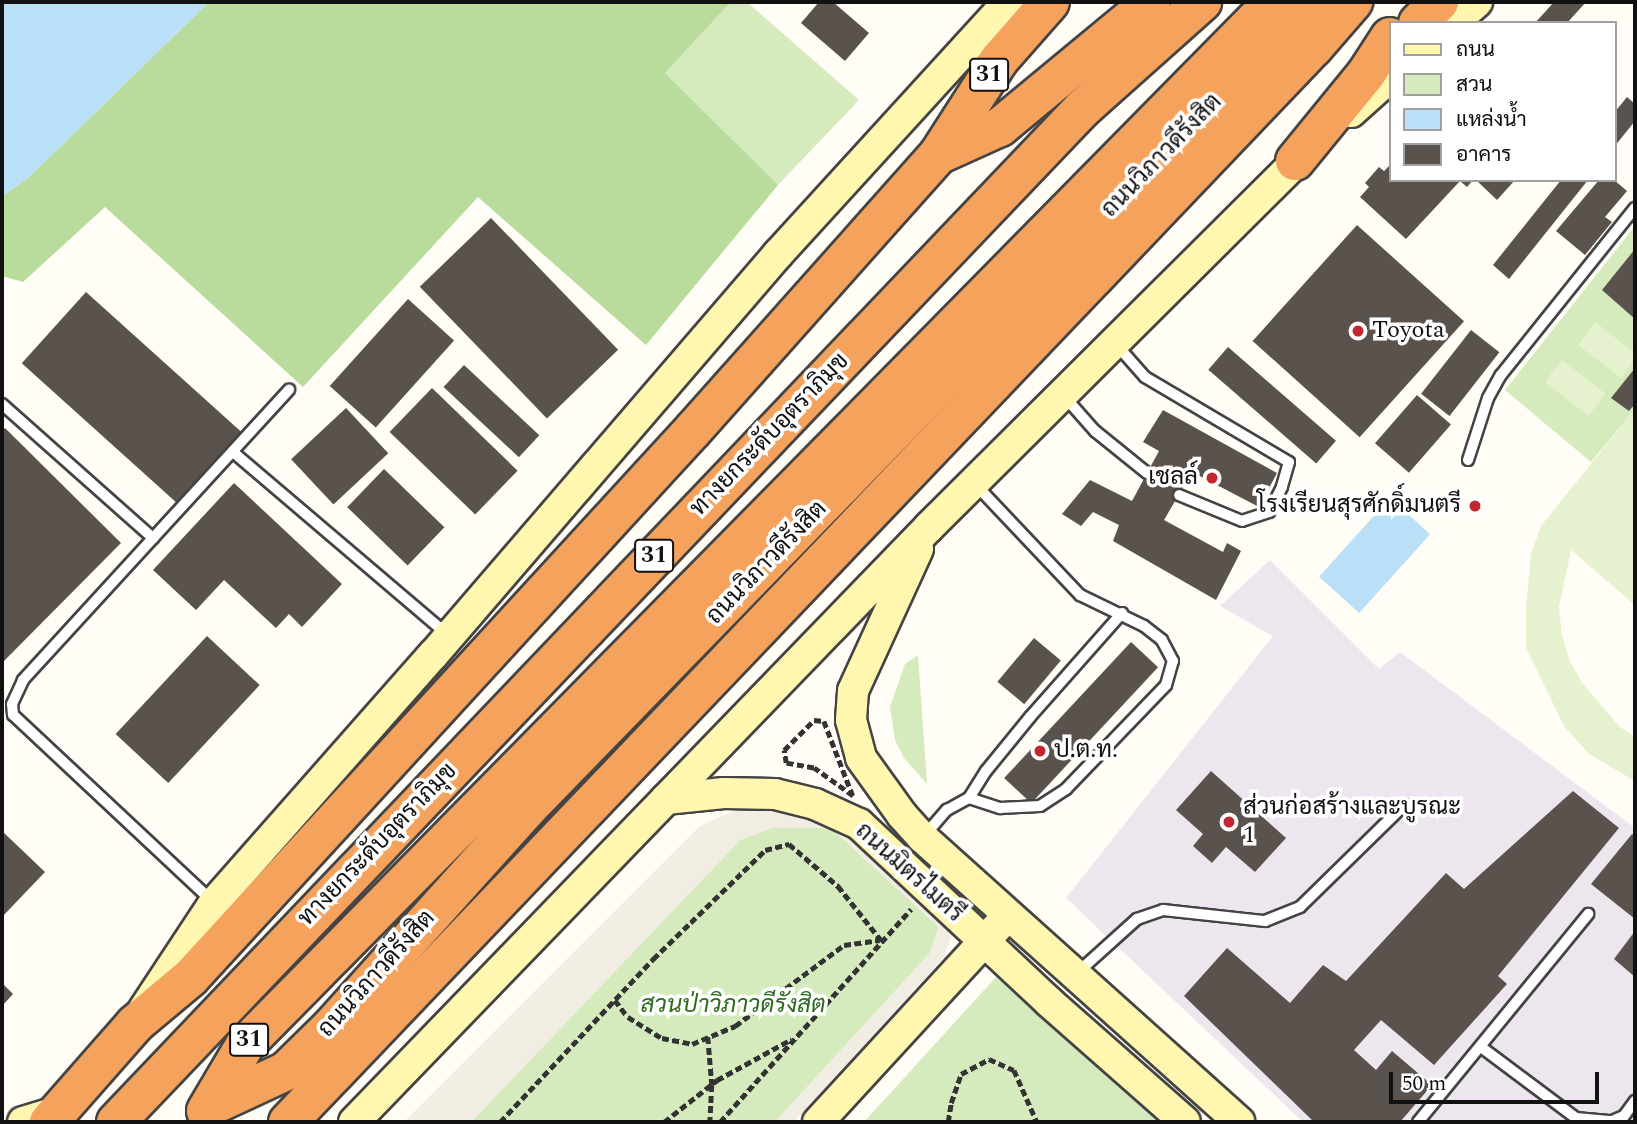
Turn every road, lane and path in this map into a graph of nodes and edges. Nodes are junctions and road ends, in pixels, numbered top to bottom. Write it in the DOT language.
graph roads {
  1 [pos="1008,2"];
  2 [pos="1051,2"];
  3 [pos="1151,2"];
  4 [pos="1202,2"];
  5 [pos="1273,2"];
  6 [pos="1312,2"];
  7 [pos="1353,2"];
  8 [pos="1417,2"];
  9 [pos="1439,2"];
  10 [pos="1477,2"];
  11 [pos="1403,21"];
  12 [pos="1420,21"];
  13 [pos="1455,21"];
  14 [pos="1388,44"];
  15 [pos="1382,67"];
  16 [pos="938,155"];
  17 [pos="1295,161"];
  18 [pos="1635,208"];
  19 [pos="1114,341"];
  20 [pos="289,390"];
  21 [pos="1062,393"];
  22 [pos="2,404"];
  23 [pos="233,452"];
  24 [pos="1468,460"];
  25 [pos="1147,472"];
  26 [pos="973,482"];
  27 [pos="1179,495"];
  28 [pos="929,527"];
  29 [pos="153,538"];
  30 [pos="1122,613"];
  31 [pos="449,636"];
  32 [pos="814,720"];
  33 [pos="969,798"];
  34 [pos="666,799"];
  35 [pos="1404,804"];
  36 [pos="923,838"];
  37 [pos="214,903"];
  38 [pos="915,904"];
  39 [pos="1588,914"];
  40 [pos="1007,916"];
  41 [pos="881,940"];
  42 [pos="984,941"];
  43 [pos="1075,975"];
  44 [pos="615,1000"];
  45 [pos="135,1024"];
  46 [pos="708,1037"];
  47 [pos="795,1038"];
  48 [pos="1481,1047"];
  49 [pos="712,1085"];
  50 [pos="1635,1101"];
  51 [pos="204,1114"];
  52 [pos="54,1117"];
  53 [pos="1423,1121"];
  54 [pos="23,1122"];
  55 [pos="116,1122"];
  56 [pos="288,1122"];
  57 [pos="354,1122"];
  58 [pos="500,1122"];
  59 [pos="664,1122"];
  60 [pos="710,1122"];
  61 [pos="720,1122"];
  62 [pos="818,1122"];
  63 [pos="948,1122"];
  64 [pos="1037,1122"];
  65 [pos="1185,1122"];
  66 [pos="1239,1122"];
  1 -- 31 [label="main road, 31"];
  2 -- 16 [label="highway, 31"];
  3 -- 16 [label="highway"];
  4 -- 55 [label="highway, ทางยกระดับอุตราภิมุข / 31"];
  5 -- 51 [label="highway, ทางยกระดับอุตราภิมุข / 31"];
  6 -- 51 [label="highway, ถนนวิภาวดีรังสิต / 31"];
  7 -- 56 [label="highway"];
  8 -- 11 [label="highway"];
  9 -- 12 [label="highway"];
  10 -- 13 [label="main road"];
  14 -- 15 [label="highway"];
  15 -- 17 [label="highway"];
  16 -- 45 [label="highway, 31"];
  17 -- 19 [label="main road"];
  18 -- 24 [label="lane"];
  19 -- 21 [label="main road"];
  19 -- 27 [label="lane"];
  20 -- 23 [label="lane"];
  21 -- 25 [label="lane"];
  21 -- 26 [label="main road"];
  22 -- 29 [label="lane"];
  23 -- 29 [label="lane"];
  23 -- 31 [label="lane"];
  26 -- 28 [label="main road"];
  26 -- 30 [label="lane"];
  28 -- 34 [label="main road"];
  28 -- 36 [label="main road"];
  29 -- 37 [label="lane"];
  30 -- 33 [label="lane"];
  30 -- 33 [label="lane"];
  31 -- 37 [label="main road, 31"];
  32 -- 32 [label="path"];
  33 -- 36 [label="lane"];
  34 -- 42 [label="main road, ถนนมิตรไมตรี"];
  34 -- 57 [label="main road"];
  35 -- 43 [label="lane"];
  36 -- 40 [label="main road"];
  37 -- 45 [label="main road, 31"];
  38 -- 41 [label="path"];
  39 -- 48 [label="lane"];
  40 -- 42 [label="main road"];
  40 -- 43 [label="main road"];
  41 -- 44 [label="path"];
  41 -- 46 [label="path"];
  41 -- 47 [label="path"];
  42 -- 62 [label="main road, ถนนมิตรไมตรี"];
  42 -- 65 [label="main road, ถนนมิตรไมตรี"];
  43 -- 66 [label="main road"];
  44 -- 46 [label="path"];
  44 -- 58 [label="path"];
  45 -- 52 [label="highway, 31"];
  46 -- 49 [label="path"];
  47 -- 49 [label="path"];
  47 -- 61 [label="path"];
  48 -- 50 [label="lane"];
  48 -- 53 [label="lane"];
  49 -- 59 [label="path"];
  49 -- 60 [label="path"];
  52 -- 54 [label="main road"];
  63 -- 64 [label="path"];
}
